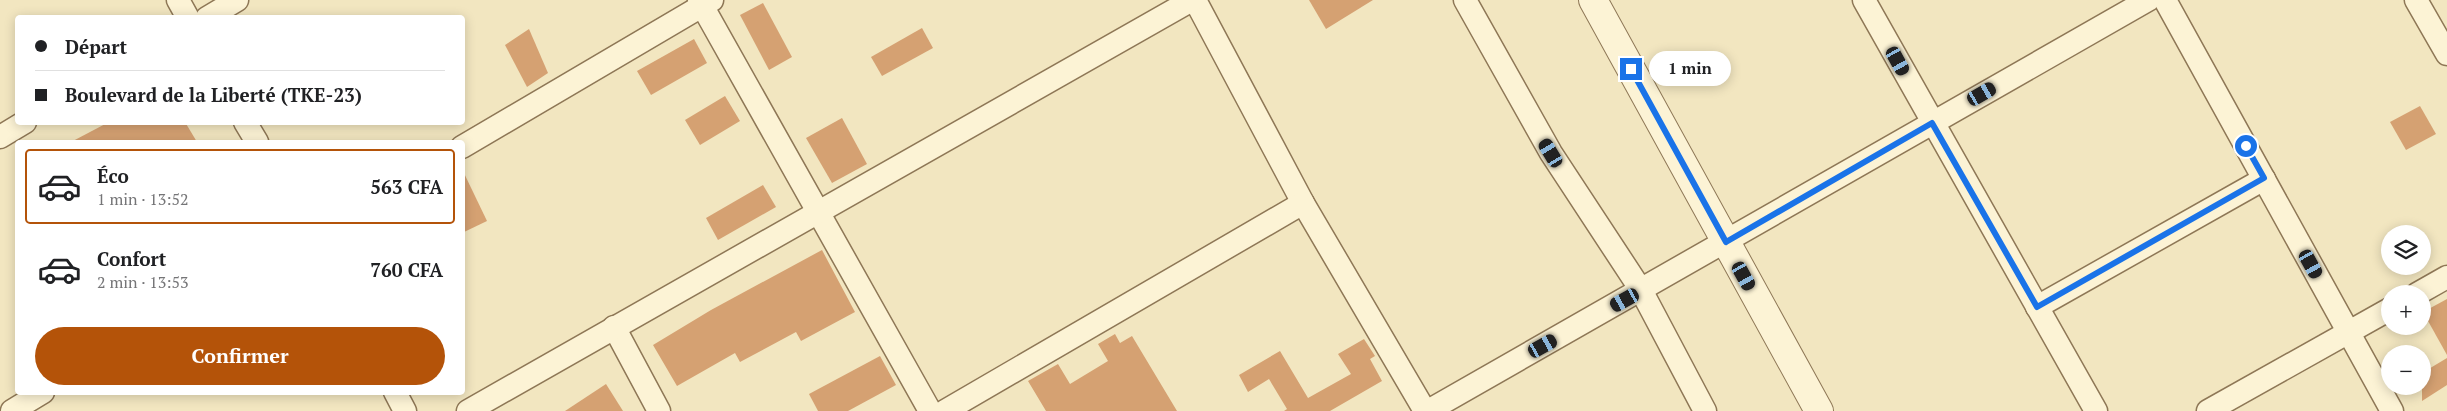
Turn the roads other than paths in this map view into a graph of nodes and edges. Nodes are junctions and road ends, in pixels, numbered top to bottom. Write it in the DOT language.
graph roads {
  1 [pos="178,0"];
  2 [pos="238,0"];
  3 [pos="1194,0"];
  4 [pos="1464,0"];
  5 [pos="1593,0"];
  6 [pos="1864,0"];
  7 [pos="2148,0"];
  8 [pos="2165,0"];
  9 [pos="2416,0"];
  10 [pos="704,2"];
  11 [pos="186,15"];
  12 [pos="212,15"];
  13 [pos="2447,54"];
  14 [pos="1932,123"];
  15 [pos="20,125"];
  16 [pos="248,125"];
  17 [pos="0,137"];
  18 [pos="255,140"];
  19 [pos="465,145"];
  20 [pos="2264,178"];
  21 [pos="1303,203"];
  22 [pos="818,212"];
  23 [pos="1726,242"];
  24 [pos="2447,277"];
  25 [pos="2431,286"];
  26 [pos="1641,290"];
  27 [pos="2037,307"];
  28 [pos="2381,314"];
  29 [pos="614,327"];
  30 [pos="2348,332"];
  31 [pos="39,395"];
  32 [pos="397,395"];
  33 [pos="12,411"];
  34 [pos="405,411"];
  35 [pos="468,411"];
  36 [pos="659,411"];
  37 [pos="930,411"];
  38 [pos="945,411"];
  39 [pos="1426,411"];
  40 [pos="1705,411"];
  41 [pos="1819,411"];
  42 [pos="2096,411"];
  43 [pos="2208,411"];
  44 [pos="2392,411"];
  1 -- 11 [label="street"];
  2 -- 12 [label="street"];
  3 -- 21 [label="street"];
  3 -- 22 [label="street"];
  4 -- 26 [label="street"];
  5 -- 23 [label="street"];
  6 -- 14 [label="street"];
  7 -- 14 [label="street"];
  8 -- 20 [label="street"];
  9 -- 13 [label="street"];
  10 -- 19 [label="street"];
  10 -- 22 [label="street"];
  14 -- 23 [label="street"];
  14 -- 27 [label="street"];
  15 -- 17 [label="street"];
  16 -- 18 [label="street"];
  20 -- 27 [label="street"];
  20 -- 30 [label="street"];
  21 -- 38 [label="street"];
  21 -- 39 [label="street"];
  22 -- 29 [label="street"];
  22 -- 37 [label="street"];
  23 -- 26 [label="street"];
  23 -- 41 [label="street"];
  24 -- 25 [label="street"];
  26 -- 39 [label="street"];
  26 -- 40 [label="street"];
  27 -- 42 [label="street"];
  28 -- 30 [label="street"];
  29 -- 35 [label="street"];
  29 -- 36 [label="street"];
  30 -- 43 [label="street"];
  30 -- 44 [label="street"];
  31 -- 33 [label="street"];
  32 -- 34 [label="street"];
}
